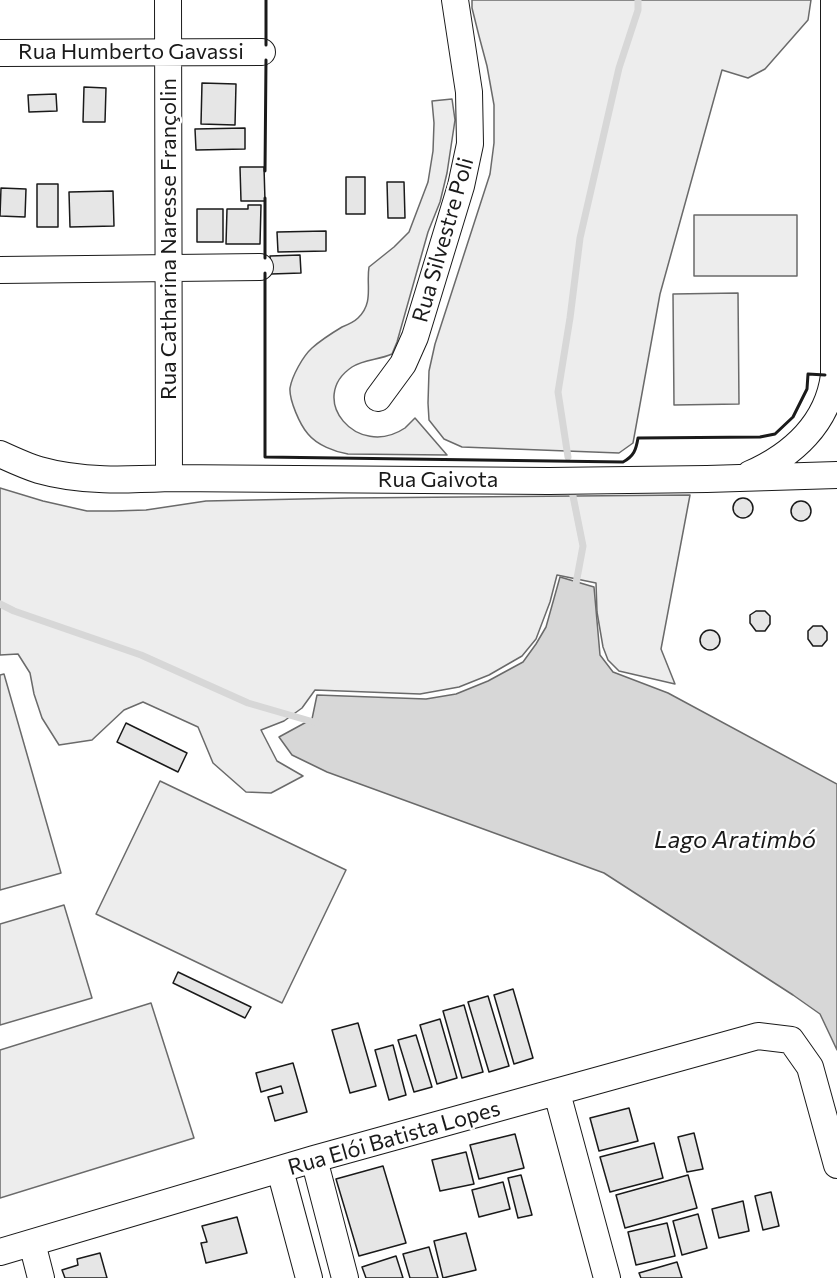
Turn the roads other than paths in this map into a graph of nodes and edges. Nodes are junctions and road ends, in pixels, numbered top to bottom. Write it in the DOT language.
graph roads {
  1 [pos="168,0"];
  2 [pos="456,0"];
  3 [pos="834,0"];
  4 [pos="168,52"];
  5 [pos="262,52"];
  6 [pos="0,53"];
  7 [pos="169,267"];
  8 [pos="260,267"];
  9 [pos="0,270"];
  10 [pos="835,299"];
  11 [pos="378,398"];
  12 [pos="832,405"];
  13 [pos="0,454"];
  14 [pos="837,475"];
  15 [pos="169,478"];
  16 [pos="741,478"];
  17 [pos="557,1093"];
  18 [pos="314,1159"];
  19 [pos="837,1165"];
  20 [pos="279,1170"];
  21 [pos="32,1243"];
  22 [pos="0,1252"];
  23 [pos="41,1278"];
  24 [pos="309,1278"];
  25 [pos="345,1278"];
  26 [pos="607,1278"];
  1 -- 4 [label="street, Rua Catharina Naresse Françolin"];
  2 -- 11 [label="street, Rua Silvestre Poli"];
  3 -- 10 [label="street"];
  4 -- 5 [label="street, Rua Humberto Gavassi"];
  4 -- 6 [label="street, Rua Humberto Gavassi"];
  4 -- 7 [label="street, Rua Catharina Naresse Françolin"];
  7 -- 8 [label="street"];
  7 -- 9 [label="street"];
  7 -- 15 [label="street, Rua Catharina Naresse Françolin"];
  10 -- 12 [label="street"];
  12 -- 16 [label="street"];
  13 -- 15 [label="street, Rua Gaivota"];
  14 -- 16 [label="street, Rua Gaivota"];
  15 -- 16 [label="street, Rua Gaivota"];
  17 -- 18 [label="street, Rua Elói Batista Lopes"];
  17 -- 19 [label="street, Rua Elói Batista Lopes"];
  17 -- 26 [label="street"];
  18 -- 20 [label="street, Rua Elói Batista Lopes"];
  18 -- 25 [label="street"];
  20 -- 21 [label="street, Rua Elói Batista Lopes"];
  20 -- 24 [label="street"];
  21 -- 22 [label="street, Rua Elói Batista Lopes"];
  21 -- 23 [label="street"];
}
